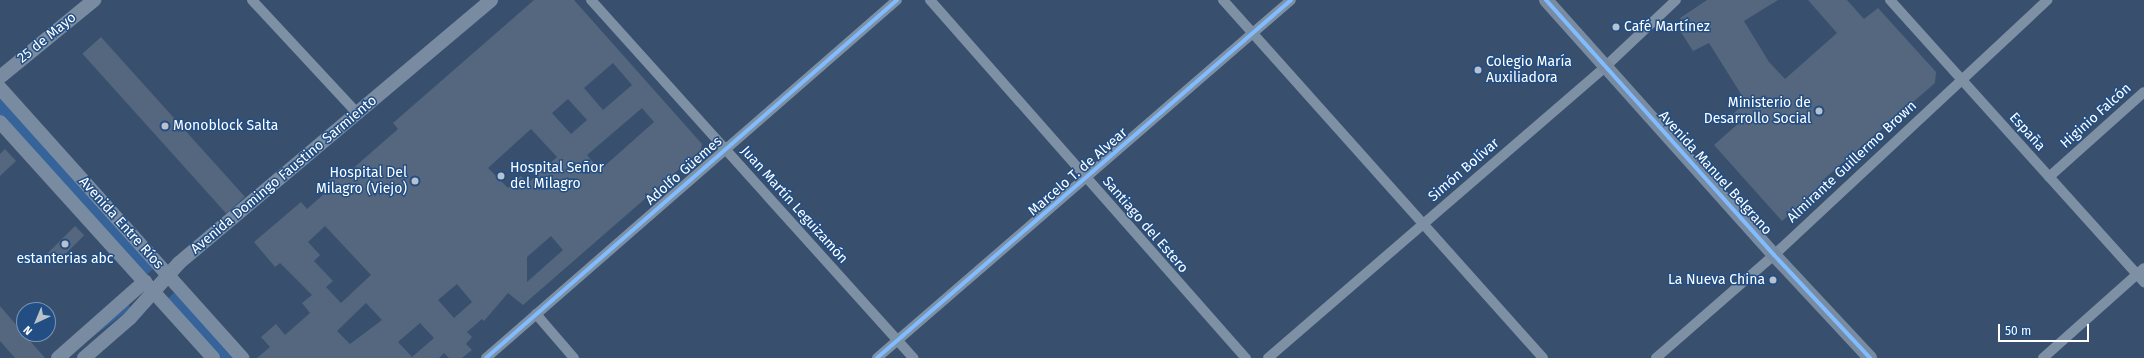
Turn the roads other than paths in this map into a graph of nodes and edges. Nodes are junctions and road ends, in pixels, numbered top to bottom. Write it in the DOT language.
graph roads {
  1 [pos="94,0"];
  2 [pos="252,0"];
  3 [pos="491,0"];
  4 [pos="591,0"];
  5 [pos="897,0"];
  6 [pos="930,0"];
  7 [pos="1223,0"];
  8 [pos="1291,0"];
  9 [pos="1546,0"];
  10 [pos="1676,0"];
  11 [pos="1890,0"];
  12 [pos="2047,0"];
  13 [pos="1253,33"];
  14 [pos="1606,66"];
  15 [pos="0,77"];
  16 [pos="1961,80"];
  17 [pos="0,88"];
  18 [pos="2144,92"];
  19 [pos="358,114"];
  20 [pos="0,122"];
  21 [pos="725,149"];
  22 [pos="1088,177"];
  23 [pos="2049,177"];
  24 [pos="1424,224"];
  25 [pos="1774,255"];
  26 [pos="2141,271"];
  27 [pos="166,274"];
  28 [pos="2144,282"];
  29 [pos="150,286"];
  30 [pos="536,314"];
  31 [pos="897,340"];
  32 [pos="58,358"];
  33 [pos="84,358"];
  34 [pos="214,358"];
  35 [pos="242,358"];
  36 [pos="486,358"];
  37 [pos="574,358"];
  38 [pos="877,358"];
  39 [pos="913,358"];
  40 [pos="1246,358"];
  41 [pos="1268,358"];
  42 [pos="1543,358"];
  43 [pos="1656,358"];
  44 [pos="1870,358"];
  45 [pos="2043,358"];
  1 -- 15 [label="main road, 25 de Mayo"];
  2 -- 19 [label="street"];
  3 -- 19 [label="main road, Avenida Domingo Faustino Sarmiento"];
  4 -- 21 [label="street, Juan Martín Leguizamón"];
  5 -- 21 [label="street, Adolfo Güemes"];
  6 -- 22 [label="street, Santiago del Estero"];
  7 -- 13 [label="street"];
  8 -- 13 [label="street, Marcelo T. de Alvear"];
  9 -- 14 [label="main road, Avenida Manuel Belgrano"];
  10 -- 14 [label="street, Simón Bolívar"];
  11 -- 16 [label="street, España"];
  12 -- 16 [label="street, Almirante Guillermo Brown"];
  13 -- 22 [label="street, Marcelo T. de Alvear"];
  13 -- 24 [label="street"];
  14 -- 24 [label="street, Simón Bolívar"];
  14 -- 25 [label="main road, Avenida Manuel Belgrano"];
  16 -- 23 [label="street, España"];
  16 -- 25 [label="street, Almirante Guillermo Brown"];
  17 -- 27 [label="main road, Avenida Entre Ríos"];
  18 -- 23 [label="street, Higinio Falcón"];
  19 -- 27 [label="main road, Avenida Domingo Faustino Sarmiento"];
  20 -- 29 [label="main road, Avenida Entre Ríos"];
  21 -- 30 [label="street, Adolfo Güemes"];
  21 -- 31 [label="street, Juan Martín Leguizamón"];
  22 -- 31 [label="street, Marcelo T. de Alvear"];
  22 -- 40 [label="street, Santiago del Estero"];
  23 -- 26 [label="street, España"];
  24 -- 41 [label="street, Simón Bolívar"];
  24 -- 42 [label="street"];
  25 -- 43 [label="street, Almirante Guillermo Brown"];
  25 -- 44 [label="main road, Avenida Manuel Belgrano"];
  26 -- 28 [label="street, España"];
  26 -- 45 [label="street"];
  27 -- 29 [label="main road, Avenida Domingo Faustino Sarmiento"];
  27 -- 35 [label="main road, Avenida Entre Ríos"];
  29 -- 32 [label="main road, Avenida Domingo Faustino Sarmiento"];
  29 -- 33 [label="main road, Avenida Domingo Faustino Sarmiento"];
  29 -- 34 [label="main road, Avenida Entre Ríos"];
  30 -- 36 [label="street, Adolfo Güemes"];
  30 -- 37 [label="street"];
  31 -- 38 [label="street, Marcelo T. de Alvear"];
  31 -- 39 [label="street, Juan Martín Leguizamón"];
}
